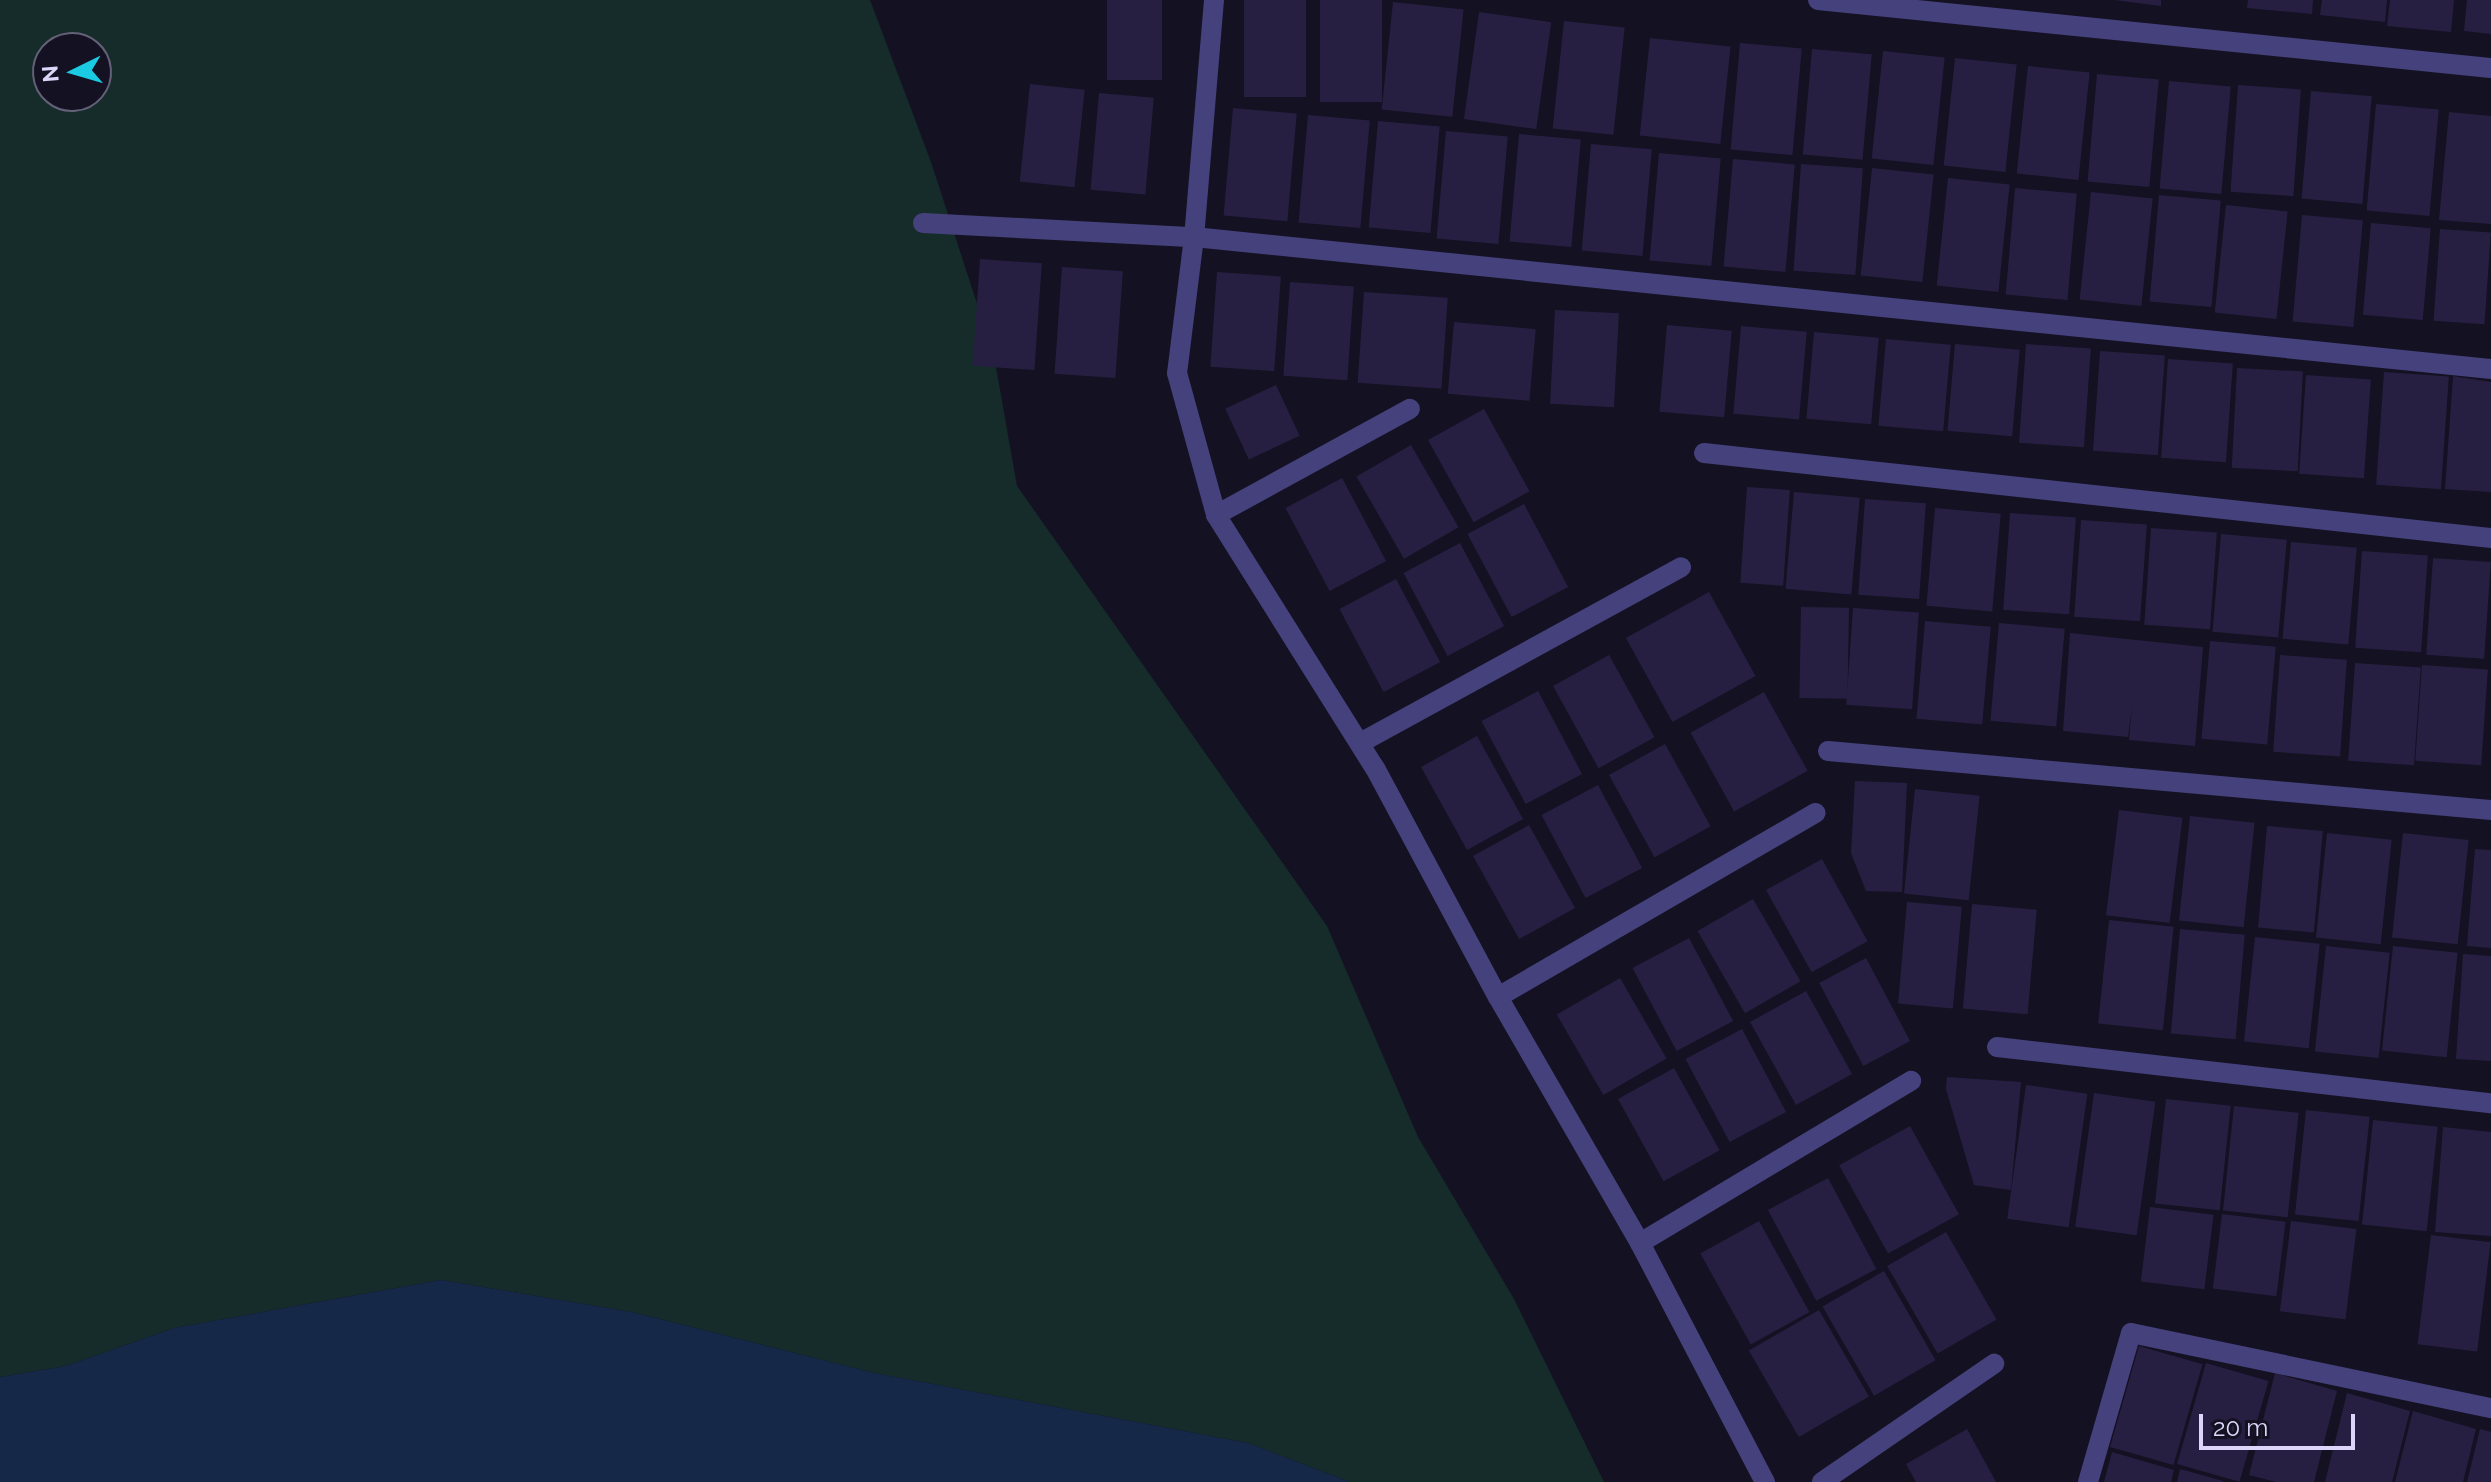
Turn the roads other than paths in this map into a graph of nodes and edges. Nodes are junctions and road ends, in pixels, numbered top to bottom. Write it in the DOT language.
graph roads {
  1 [pos="1214,0"];
  2 [pos="1818,0"];
  3 [pos="2491,68"];
  4 [pos="923,223"];
  5 [pos="1194,237"];
  6 [pos="2491,369"];
  7 [pos="1410,409"];
  8 [pos="1704,453"];
  9 [pos="1216,515"];
  10 [pos="2491,538"];
  11 [pos="1681,567"];
  12 [pos="1360,743"];
  13 [pos="1828,751"];
  14 [pos="2491,810"];
  15 [pos="1816,813"];
  16 [pos="1498,997"];
  17 [pos="1997,1047"];
  18 [pos="1911,1081"];
  19 [pos="2491,1103"];
  20 [pos="1640,1243"];
  21 [pos="1994,1364"];
  22 [pos="2491,1408"];
  23 [pos="1765,1482"];
  24 [pos="1822,1482"];
  25 [pos="2088,1482"];
  1 -- 5 [label="street"];
  2 -- 3 [label="street"];
  4 -- 5 [label="street"];
  5 -- 6 [label="street"];
  5 -- 9 [label="street"];
  7 -- 9 [label="street"];
  8 -- 10 [label="street"];
  9 -- 12 [label="street"];
  11 -- 12 [label="street"];
  12 -- 16 [label="street"];
  13 -- 14 [label="street"];
  15 -- 16 [label="street"];
  16 -- 20 [label="street"];
  17 -- 19 [label="street"];
  18 -- 20 [label="street"];
  20 -- 23 [label="street"];
  21 -- 24 [label="street"];
  22 -- 25 [label="street"];
}
